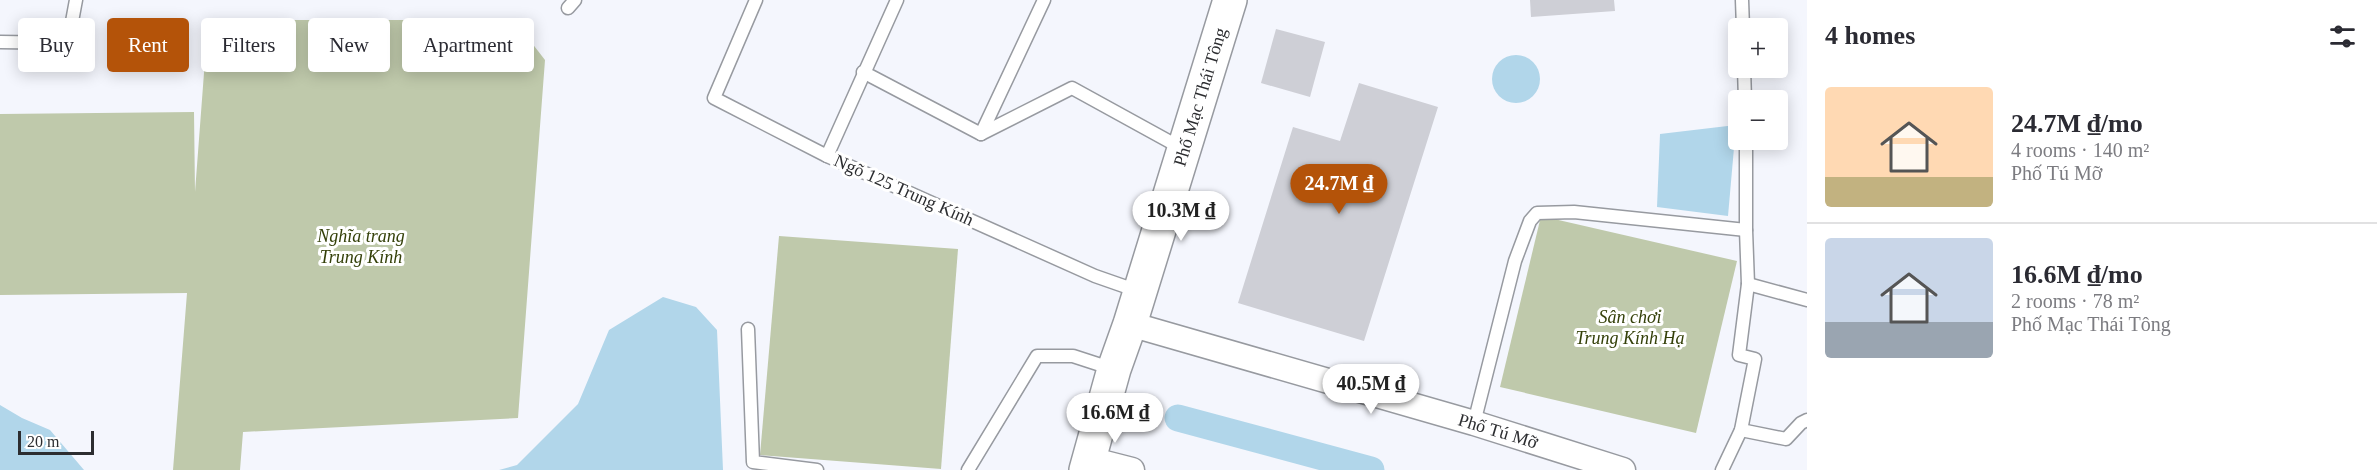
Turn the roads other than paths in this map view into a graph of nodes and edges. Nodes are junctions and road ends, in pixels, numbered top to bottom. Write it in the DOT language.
graph roads {
  1 [pos="76,0"];
  2 [pos="756,0"];
  3 [pos="897,0"];
  4 [pos="1044,0"];
  5 [pos="1230,0"];
  6 [pos="1742,0"];
  7 [pos="1743,18"];
  8 [pos="0,42"];
  9 [pos="863,72"];
  10 [pos="981,134"];
  11 [pos="1184,149"];
  12 [pos="1746,150"];
  13 [pos="827,156"];
  14 [pos="1746,230"];
  15 [pos="1748,285"];
  16 [pos="1139,292"];
  17 [pos="1807,300"];
  18 [pos="1130,324"];
  19 [pos="748,329"];
  20 [pos="1114,369"];
  21 [pos="1807,420"];
  22 [pos="1474,423"];
  23 [pos="1741,430"];
  24 [pos="1087,465"];
  25 [pos="817,470"];
  26 [pos="968,470"];
  27 [pos="1132,470"];
  28 [pos="1623,470"];
  29 [pos="1722,470"];
  1 -- 8 [label="lane"];
  2 -- 13 [label="lane"];
  3 -- 9 [label="lane, Ngõ 125 Trung Kính"];
  4 -- 10 [label="lane"];
  5 -- 11 [label="street, Phố Mạc Thái Tông"];
  6 -- 7 [label="lane"];
  9 -- 10 [label="lane"];
  9 -- 13 [label="lane, Ngõ 125 Trung Kính"];
  10 -- 11 [label="lane"];
  11 -- 16 [label="street, Phố Mạc Thái Tông"];
  12 -- 14 [label="lane"];
  13 -- 16 [label="lane, Ngõ 125 Trung Kính"];
  14 -- 15 [label="lane"];
  14 -- 22 [label="lane"];
  15 -- 17 [label="lane"];
  15 -- 23 [label="lane"];
  16 -- 18 [label="street, Phố Mạc Thái Tông"];
  18 -- 20 [label="street, Phố Mạc Thái Tông"];
  18 -- 22 [label="street, Phố Tú Mỡ"];
  19 -- 25 [label="lane"];
  20 -- 24 [label="street, Phố Mạc Thái Tông"];
  20 -- 26 [label="lane"];
  21 -- 23 [label="lane"];
  22 -- 28 [label="street, Phố Tú Mỡ"];
  23 -- 29 [label="lane"];
  24 -- 27 [label="street"];
}
